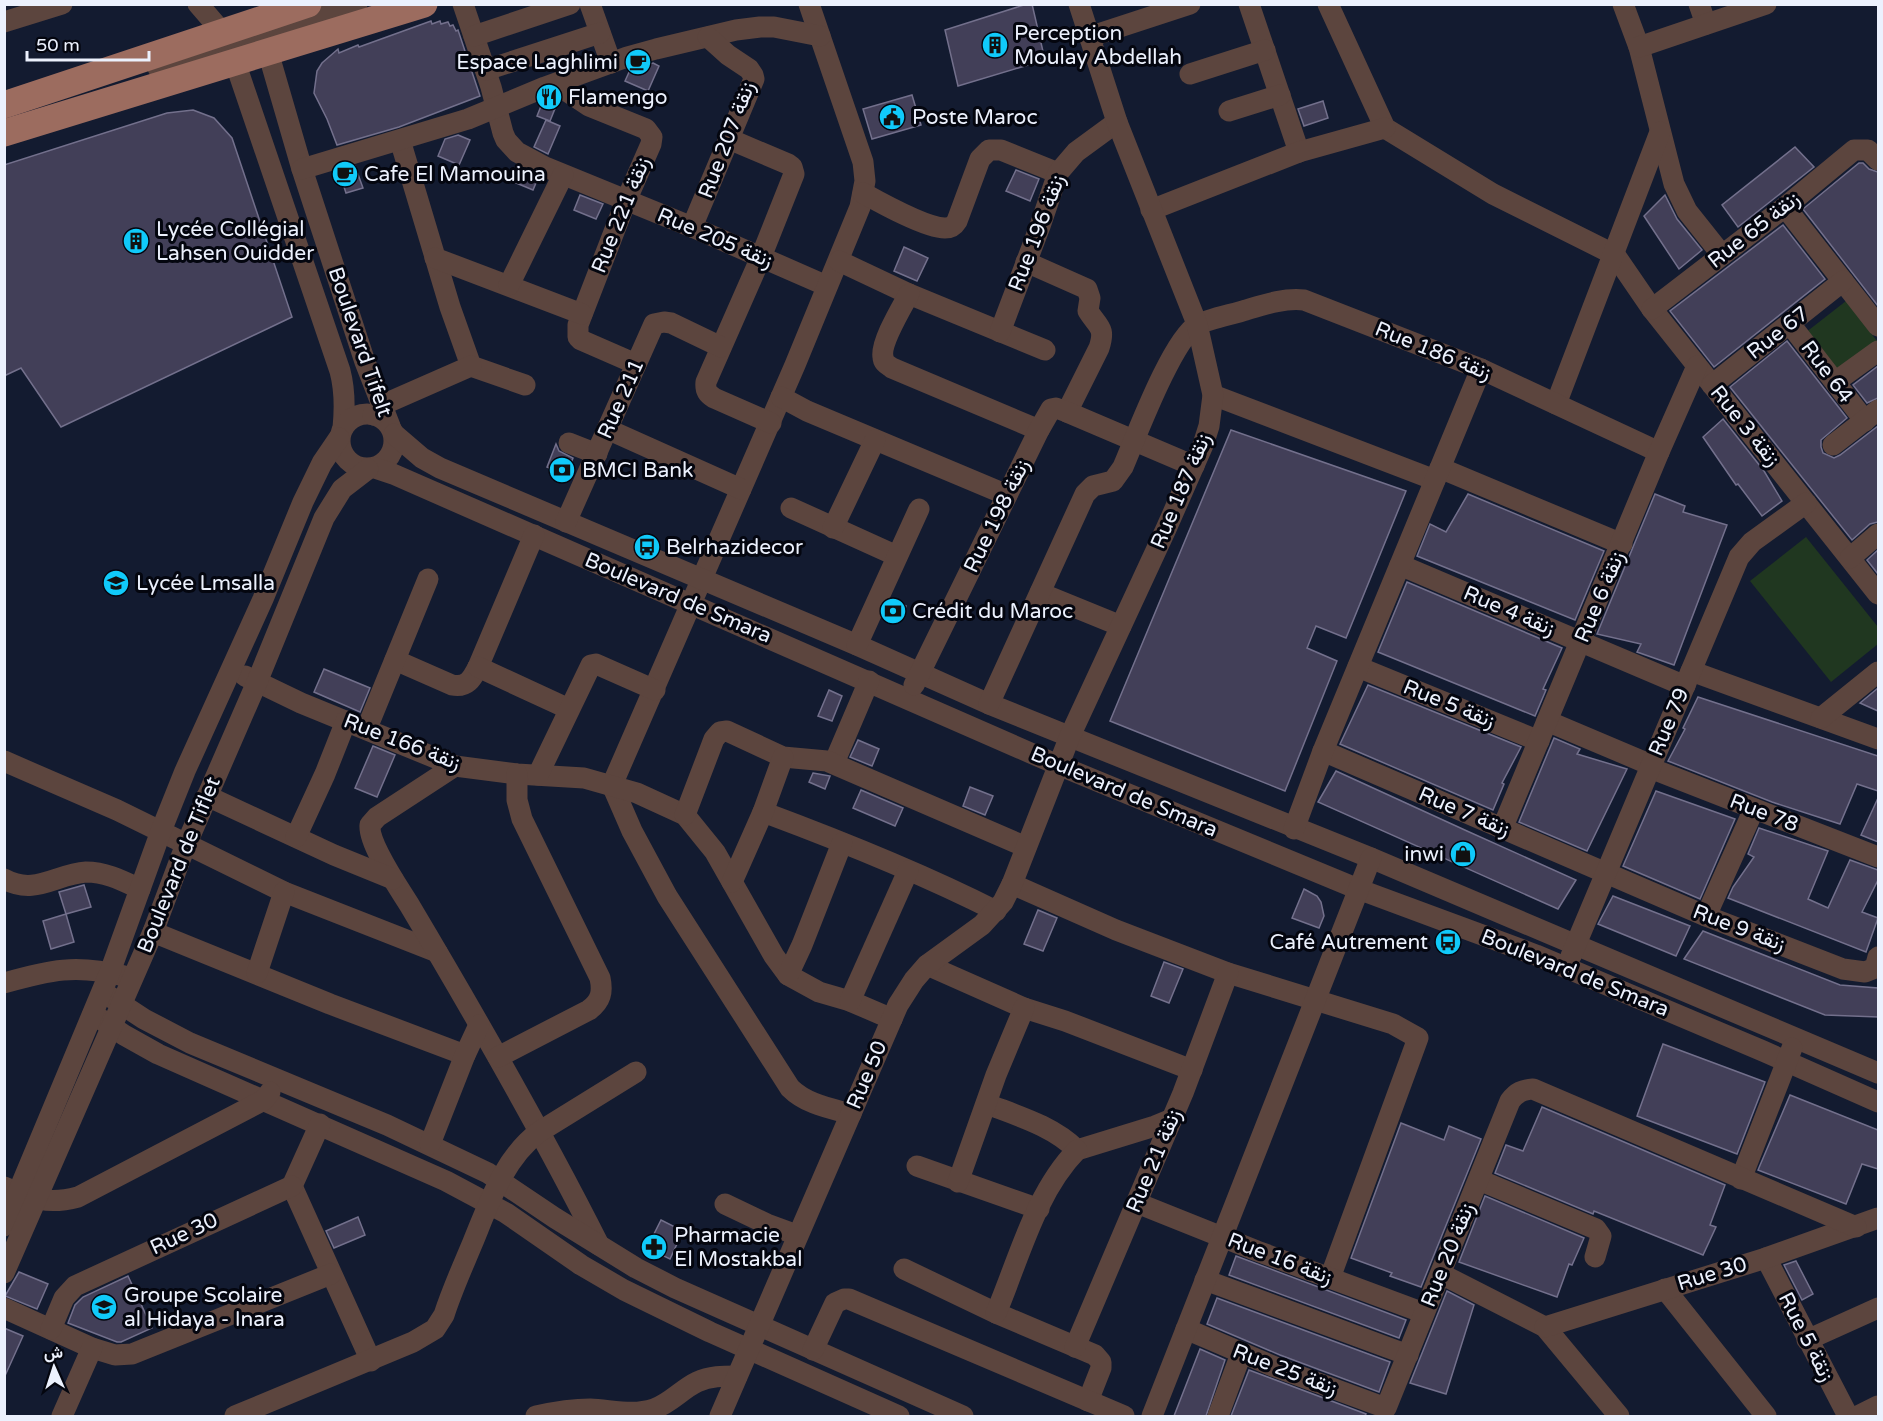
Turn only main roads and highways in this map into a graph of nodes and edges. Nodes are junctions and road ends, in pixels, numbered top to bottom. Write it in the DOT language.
graph roads {
  1 [pos="308,4"];
  2 [pos="420,5"];
  3 [pos="263,37"];
  4 [pos="229,48"];
  5 [pos="4,105"];
  6 [pos="4,134"];
  1 -- 3 [label="main road"];
  2 -- 3 [label="main road"];
  3 -- 4 [label="main road"];
  4 -- 5 [label="main road"];
  4 -- 6 [label="main road"];
}
